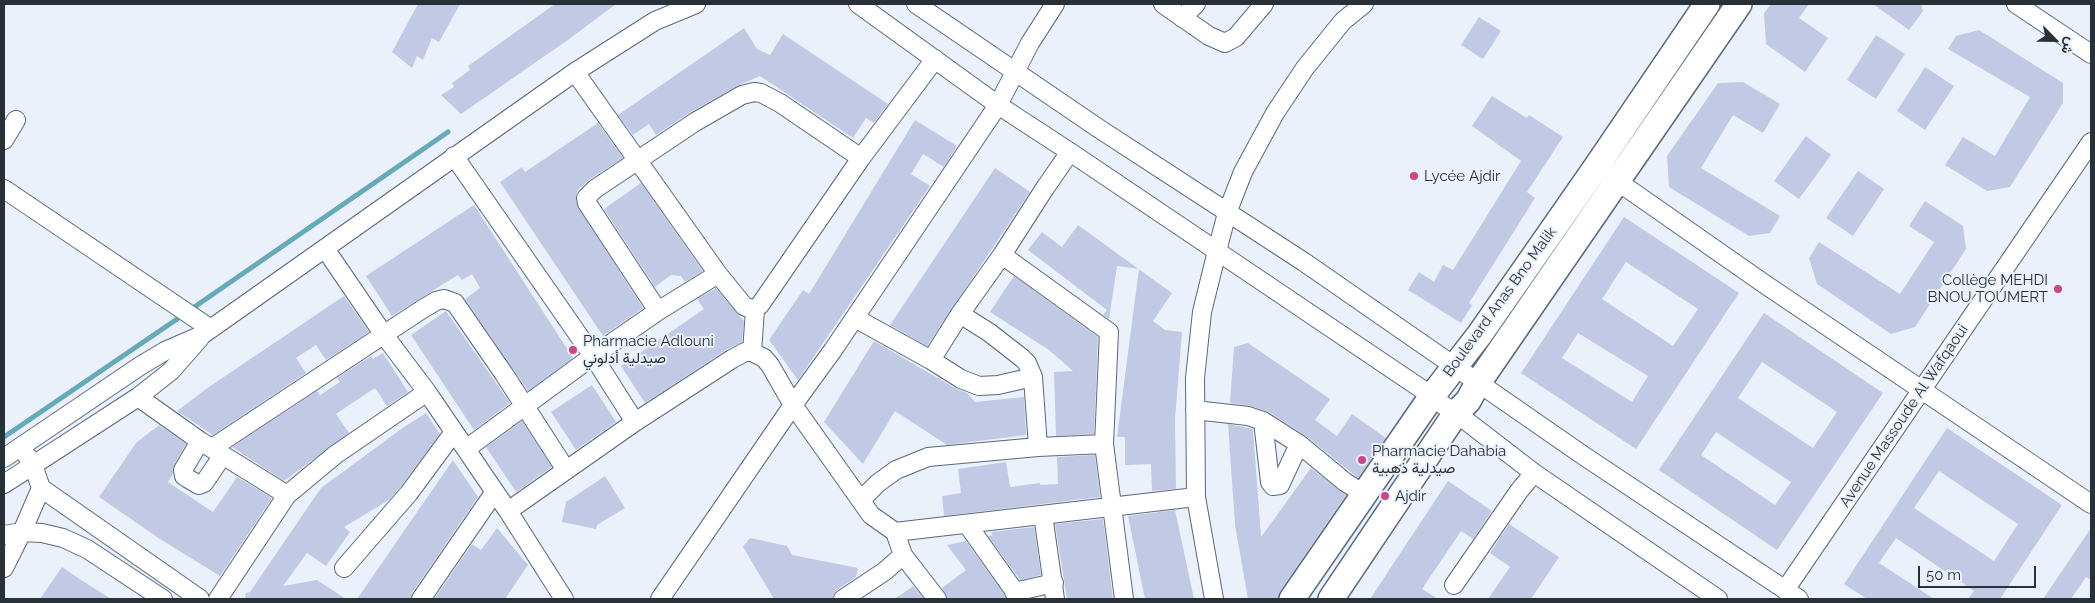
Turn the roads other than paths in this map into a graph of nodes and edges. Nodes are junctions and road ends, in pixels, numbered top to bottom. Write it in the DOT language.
graph roads {
  1 [pos="669,4"];
  2 [pos="696,4"];
  3 [pos="858,4"];
  4 [pos="916,4"];
  5 [pos="1055,4"];
  6 [pos="1163,4"];
  7 [pos="1196,4"];
  8 [pos="1264,4"];
  9 [pos="1364,4"];
  10 [pos="1707,4"];
  11 [pos="1739,4"];
  12 [pos="2016,4"];
  13 [pos="1182,18"];
  14 [pos="655,20"];
  15 [pos="2091,54"];
  16 [pos="935,59"];
  17 [pos="575,72"];
  18 [pos="1015,72"];
  19 [pos="998,105"];
  20 [pos="16,120"];
  21 [pos="4,140"];
  22 [pos="2091,142"];
  23 [pos="1070,152"];
  24 [pos="454,156"];
  25 [pos="861,158"];
  26 [pos="637,159"];
  27 [pos="1597,166"];
  28 [pos="1617,182"];
  29 [pos="4,189"];
  30 [pos="1227,213"];
  31 [pos="326,250"];
  32 [pos="1217,251"];
  33 [pos="1002,255"];
  34 [pos="718,274"];
  35 [pos="755,310"];
  36 [pos="658,311"];
  37 [pos="960,314"];
  38 [pos="855,318"];
  39 [pos="207,332"];
  40 [pos="384,335"];
  41 [pos="752,352"];
  42 [pos="593,356"];
  43 [pos="931,360"];
  44 [pos="1454,367"];
  45 [pos="1033,377"];
  46 [pos="1478,383"];
  47 [pos="1922,390"];
  48 [pos="427,392"];
  49 [pos="1432,396"];
  50 [pos="138,398"];
  51 [pos="793,405"];
  52 [pos="526,407"];
  53 [pos="1195,410"];
  54 [pos="1456,413"];
  55 [pos="1263,421"];
  56 [pos="635,422"];
  57 [pos="454,432"];
  58 [pos="1104,444"];
  59 [pos="1300,444"];
  60 [pos="20,446"];
  61 [pos="1038,447"];
  62 [pos="212,448"];
  63 [pos="466,449"];
  64 [pos="4,458"];
  65 [pos="33,465"];
  66 [pos="566,470"];
  67 [pos="1534,473"];
  68 [pos="4,484"];
  69 [pos="41,488"];
  70 [pos="494,493"];
  71 [pos="1364,494"];
  72 [pos="287,495"];
  73 [pos="1196,497"];
  74 [pos="861,500"];
  75 [pos="2091,504"];
  76 [pos="1113,507"];
  77 [pos="508,511"];
  78 [pos="1044,515"];
  79 [pos="968,524"];
  80 [pos="22,532"];
  81 [pos="895,532"];
  82 [pos="4,534"];
  83 [pos="903,555"];
  84 [pos="4,568"];
  85 [pos="344,568"];
  86 [pos="1454,585"];
  87 [pos="1054,591"];
  88 [pos="1792,595"];
  89 [pos="1017,596"];
  90 [pos="163,599"];
  91 [pos="200,599"];
  92 [pos="218,599"];
  93 [pos="421,599"];
  94 [pos="564,599"];
  95 [pos="660,599"];
  96 [pos="843,599"];
  97 [pos="937,599"];
  98 [pos="1124,599"];
  99 [pos="1214,599"];
  100 [pos="1292,599"];
  101 [pos="1331,599"];
  102 [pos="1718,599"];
  1 -- 14 [label="street"];
  2 -- 14 [label="street"];
  3 -- 16 [label="street"];
  4 -- 18 [label="street"];
  5 -- 18 [label="street"];
  6 -- 13 [label="street"];
  7 -- 13 [label="street"];
  8 -- 13 [label="street"];
  9 -- 30 [label="street"];
  10 -- 27 [label="street, Boulevard Anas Bno Malik"];
  11 -- 28 [label="street, Boulevard Anas Bno Malik"];
  12 -- 15 [label="street"];
  14 -- 17 [label="street"];
  16 -- 19 [label="street"];
  16 -- 25 [label="street"];
  17 -- 24 [label="street"];
  17 -- 26 [label="street"];
  18 -- 19 [label="street"];
  18 -- 30 [label="street"];
  19 -- 23 [label="street"];
  19 -- 38 [label="street"];
  20 -- 21 [label="street"];
  22 -- 47 [label="street, Avenue Massoude Al Wafqaoui"];
  23 -- 32 [label="street"];
  23 -- 33 [label="street"];
  24 -- 31 [label="street"];
  24 -- 42 [label="street"];
  25 -- 26 [label="street"];
  25 -- 35 [label="street"];
  26 -- 34 [label="street"];
  26 -- 36 [label="street"];
  27 -- 28 [label="street"];
  27 -- 44 [label="street, Boulevard Anas Bno Malik"];
  28 -- 46 [label="street, Boulevard Anas Bno Malik"];
  28 -- 47 [label="street"];
  29 -- 39 [label="street"];
  30 -- 32 [label="street"];
  30 -- 44 [label="street"];
  31 -- 39 [label="street"];
  31 -- 40 [label="street"];
  32 -- 49 [label="street"];
  32 -- 53 [label="street"];
  33 -- 37 [label="street"];
  33 -- 58 [label="street"];
  34 -- 35 [label="street"];
  34 -- 36 [label="street"];
  35 -- 41 [label="street"];
  36 -- 42 [label="street"];
  37 -- 43 [label="street"];
  37 -- 45 [label="street"];
  38 -- 43 [label="street"];
  38 -- 51 [label="street"];
  39 -- 50 [label="street"];
  39 -- 60 [label="street"];
  40 -- 48 [label="street"];
  40 -- 52 [label="street"];
  40 -- 62 [label="street"];
  41 -- 51 [label="street"];
  41 -- 56 [label="street"];
  42 -- 52 [label="street"];
  42 -- 56 [label="street"];
  43 -- 45 [label="street"];
  44 -- 46 [label="street"];
  44 -- 49 [label="street, Boulevard Anas Bno Malik"];
  45 -- 61 [label="street"];
  46 -- 54 [label="street, Boulevard Anas Bno Malik"];
  46 -- 88 [label="street"];
  47 -- 75 [label="street"];
  47 -- 88 [label="street, Avenue Massoude Al Wafqaoui"];
  48 -- 57 [label="street"];
  48 -- 72 [label="street"];
  49 -- 54 [label="street"];
  49 -- 71 [label="street, Boulevard Anas Bno Malik"];
  50 -- 62 [label="street"];
  50 -- 65 [label="street"];
  51 -- 74 [label="street"];
  51 -- 95 [label="street"];
  52 -- 63 [label="street"];
  52 -- 66 [label="street"];
  53 -- 55 [label="street"];
  53 -- 73 [label="street"];
  54 -- 67 [label="street"];
  54 -- 101 [label="street, Boulevard Anas Bno Malik"];
  55 -- 59 [label="street"];
  55 -- 59 [label="street"];
  56 -- 66 [label="street"];
  57 -- 63 [label="street"];
  57 -- 85 [label="street"];
  58 -- 61 [label="street"];
  58 -- 76 [label="street"];
  59 -- 71 [label="street"];
  60 -- 64 [label="street"];
  60 -- 65 [label="street"];
  61 -- 74 [label="street"];
  62 -- 72 [label="street"];
  63 -- 70 [label="street"];
  65 -- 68 [label="street"];
  65 -- 69 [label="street"];
  66 -- 77 [label="street"];
  67 -- 86 [label="street"];
  67 -- 102 [label="street"];
  69 -- 80 [label="street"];
  69 -- 91 [label="street"];
  70 -- 77 [label="street"];
  70 -- 93 [label="street"];
  71 -- 100 [label="street, Boulevard Anas Bno Malik"];
  72 -- 92 [label="street"];
  73 -- 76 [label="street"];
  73 -- 99 [label="street"];
  74 -- 81 [label="street"];
  76 -- 78 [label="street"];
  76 -- 98 [label="street"];
  77 -- 94 [label="street"];
  78 -- 79 [label="street"];
  78 -- 87 [label="street"];
  79 -- 81 [label="street"];
  79 -- 89 [label="street"];
  80 -- 82 [label="street"];
  80 -- 84 [label="street"];
  80 -- 90 [label="street"];
  81 -- 83 [label="street"];
  83 -- 96 [label="street"];
  83 -- 97 [label="street"];
  87 -- 89 [label="street"];
}
